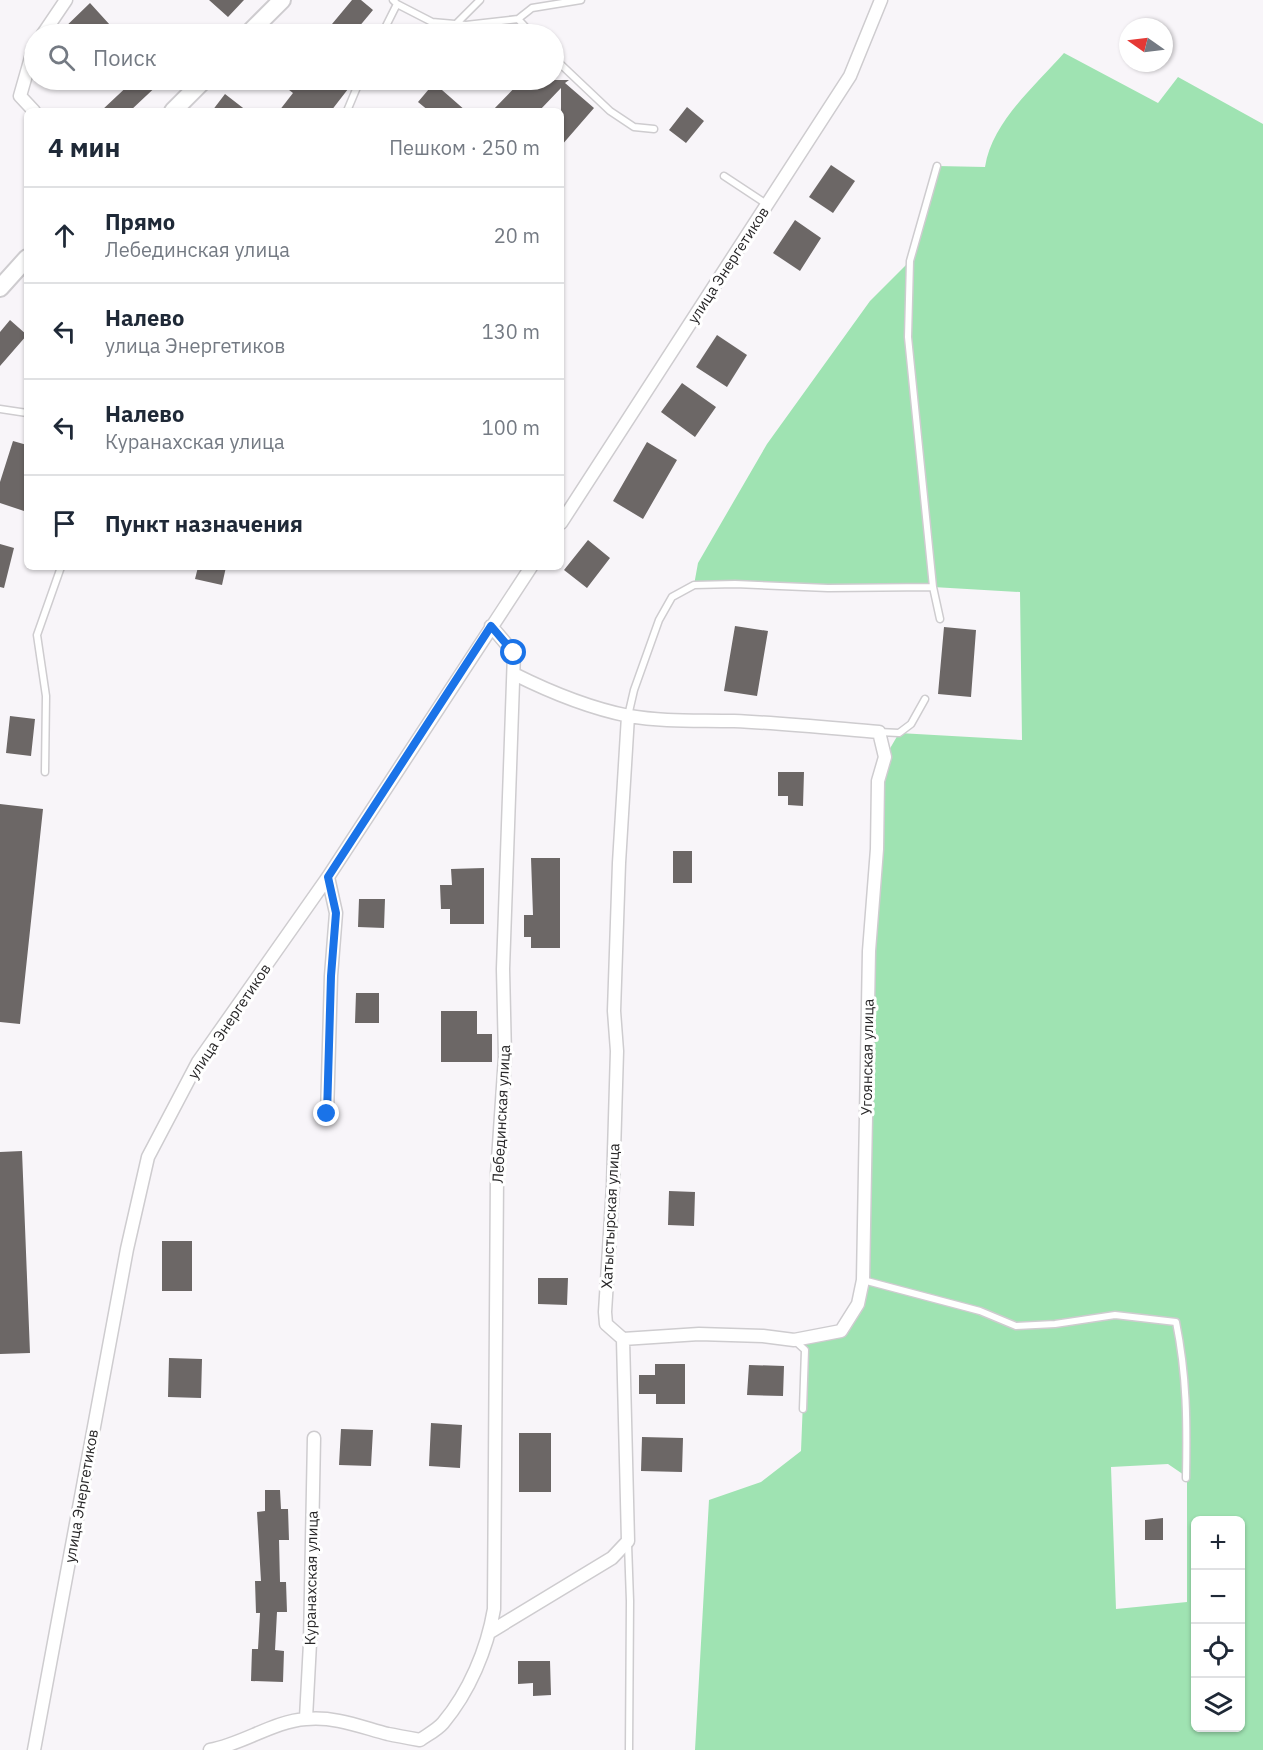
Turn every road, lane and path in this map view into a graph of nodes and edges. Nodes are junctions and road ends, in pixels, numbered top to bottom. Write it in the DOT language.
graph roads {
  1 [pos="66,0"];
  2 [pos="282,0"];
  3 [pos="480,0"];
  4 [pos="581,0"];
  5 [pos="880,0"];
  6 [pos="395,2"];
  7 [pos="518,19"];
  8 [pos="50,24"];
  9 [pos="258,24"];
  10 [pos="386,24"];
  11 [pos="456,24"];
  12 [pos="475,24"];
  13 [pos="523,24"];
  14 [pos="564,68"];
  15 [pos="24,82"];
  16 [pos="194,90"];
  17 [pos="356,90"];
  18 [pos="31,108"];
  19 [pos="175,108"];
  20 [pos="348,108"];
  21 [pos="654,129"];
  22 [pos="938,166"];
  23 [pos="724,176"];
  24 [pos="768,205"];
  25 [pos="24,261"];
  26 [pos="0,288"];
  27 [pos="0,409"];
  28 [pos="24,413"];
  29 [pos="564,517"];
  30 [pos="60,570"];
  31 [pos="529,570"];
  32 [pos="933,587"];
  33 [pos="940,619"];
  34 [pos="491,626"];
  35 [pos="514,674"];
  36 [pos="925,699"];
  37 [pos="628,716"];
  38 [pos="879,732"];
  39 [pos="45,772"];
  40 [pos="328,877"];
  41 [pos="327,1114"];
  42 [pos="863,1280"];
  43 [pos="623,1339"];
  44 [pos="794,1340"];
  45 [pos="803,1410"];
  46 [pos="314,1438"];
  47 [pos="1186,1478"];
  48 [pos="628,1541"];
  49 [pos="490,1632"];
  50 [pos="306,1719"];
  51 [pos="34,1750"];
  52 [pos="210,1750"];
  53 [pos="629,1750"];
  1 -- 8 [label="street"];
  2 -- 9 [label="street"];
  3 -- 11 [label="lane"];
  4 -- 7 [label="lane"];
  5 -- 24 [label="street, улица Энергетиков"];
  6 -- 10 [label="lane"];
  6 -- 11 [label="lane"];
  7 -- 12 [label="lane"];
  7 -- 13 [label="lane"];
  14 -- 21 [label="lane"];
  15 -- 18 [label="street"];
  16 -- 19 [label="street"];
  17 -- 20 [label="lane"];
  22 -- 32 [label="lane"];
  23 -- 24 [label="lane"];
  24 -- 29 [label="street, улица Энергетиков"];
  25 -- 26 [label="street"];
  27 -- 28 [label="lane"];
  30 -- 39 [label="lane"];
  31 -- 34 [label="street, улица Энергетиков"];
  32 -- 33 [label="lane"];
  32 -- 37 [label="lane"];
  34 -- 35 [label="street, Лебединская улица"];
  34 -- 40 [label="street, улица Энергетиков"];
  35 -- 37 [label="street"];
  35 -- 49 [label="street, Лебединская улица"];
  36 -- 38 [label="lane"];
  37 -- 38 [label="street"];
  37 -- 43 [label="street, Хатыстырская улица"];
  38 -- 42 [label="street, Угоянская улица"];
  40 -- 41 [label="street"];
  40 -- 51 [label="street, улица Энергетиков"];
  42 -- 44 [label="street, Угоянская улица"];
  42 -- 47 [label="lane"];
  43 -- 44 [label="street, Угоянская улица"];
  43 -- 48 [label="street"];
  44 -- 45 [label="lane"];
  46 -- 50 [label="street, Куранахская улица"];
  48 -- 49 [label="street"];
  48 -- 53 [label="lane"];
  49 -- 50 [label="street, Лебединская улица"];
  50 -- 52 [label="street"];
}
